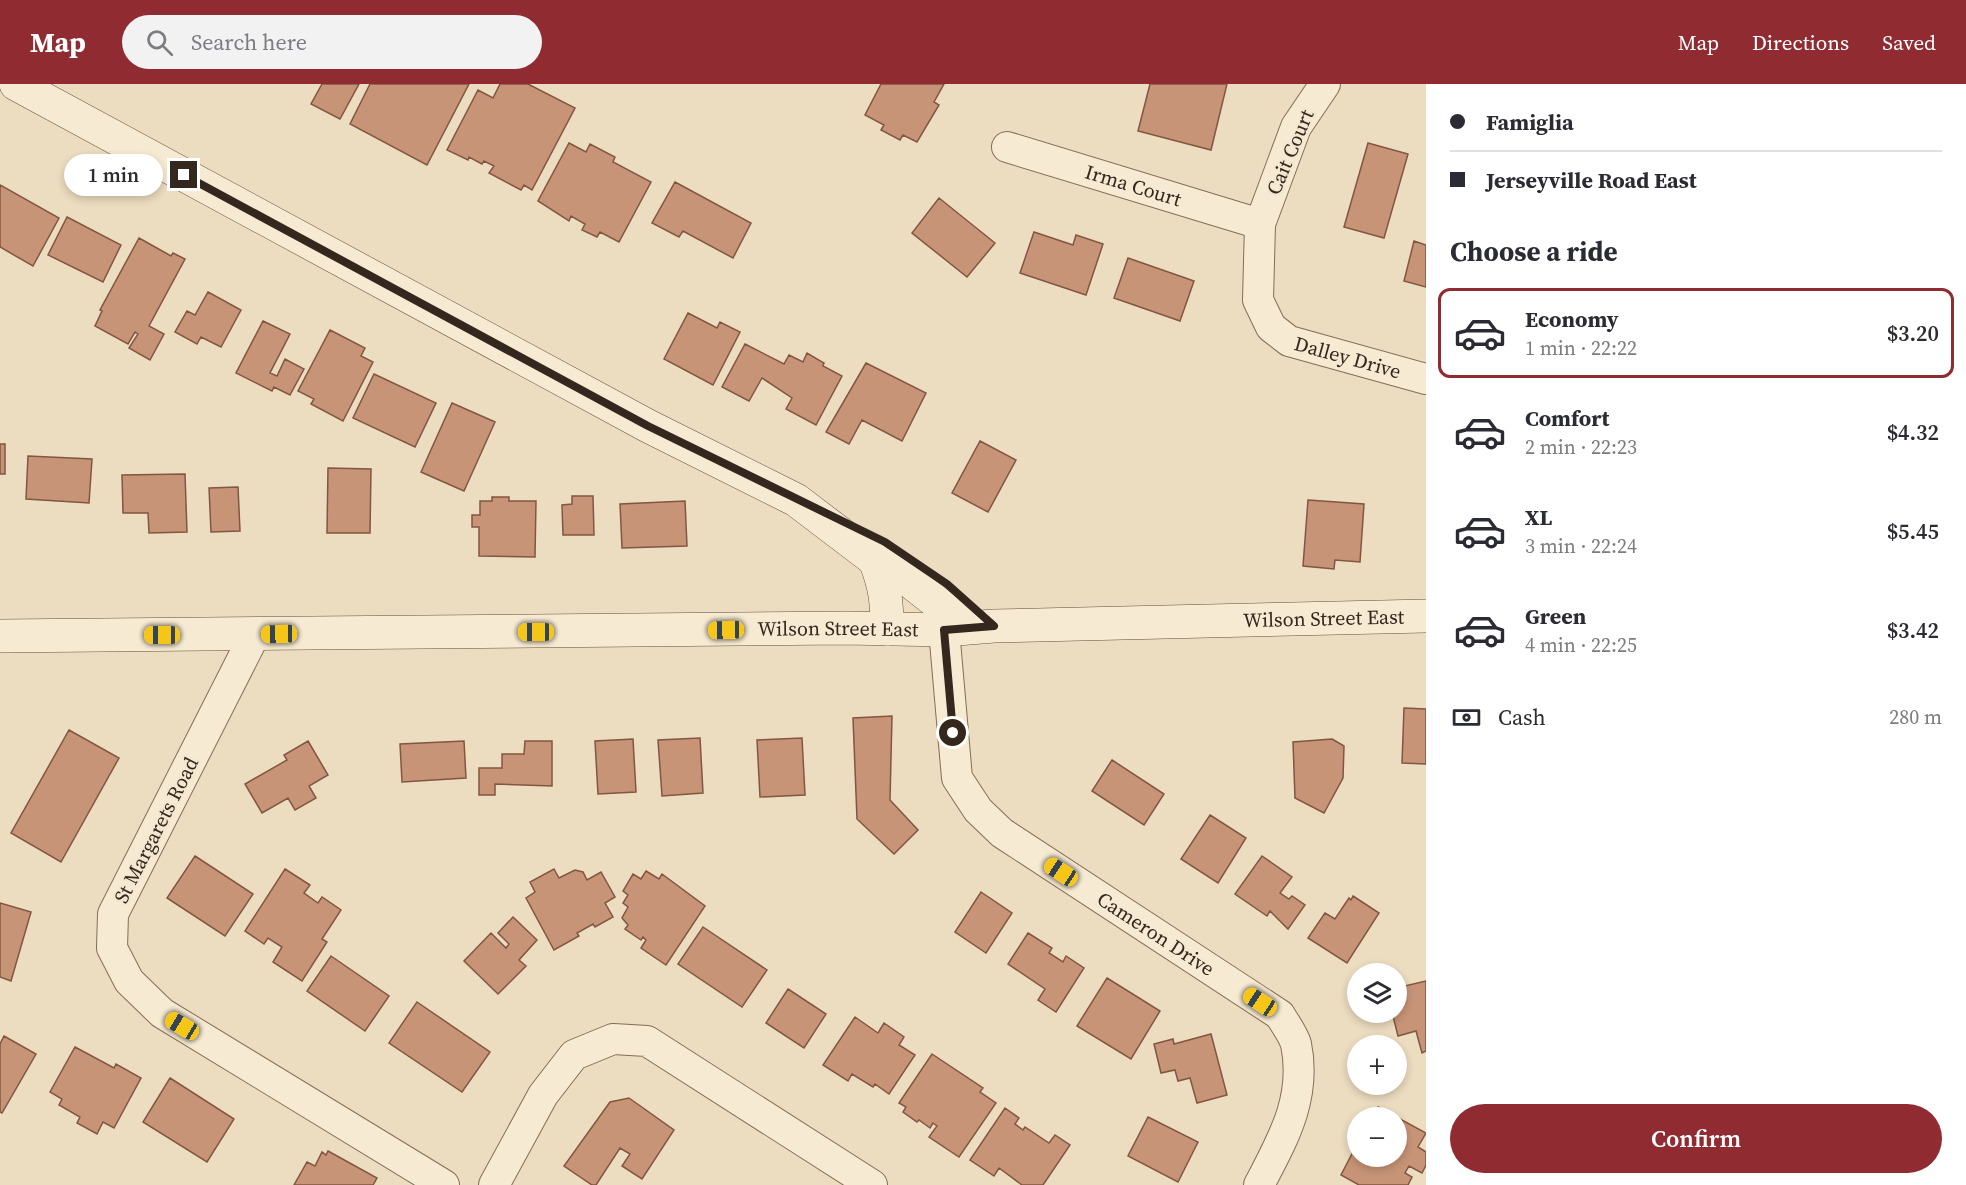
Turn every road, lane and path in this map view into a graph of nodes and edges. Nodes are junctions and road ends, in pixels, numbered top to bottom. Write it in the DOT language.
graph roads {
  1 [pos="16,84"];
  2 [pos="1325,84"];
  3 [pos="1007,147"];
  4 [pos="1260,224"];
  5 [pos="1426,379"];
  6 [pos="796,500"];
  7 [pos="875,561"];
  8 [pos="1426,616"];
  9 [pos="969,628"];
  10 [pos="887,629"];
  11 [pos="255,634"];
  12 [pos="0,636"];
  13 [pos="444,1185"];
  14 [pos="494,1185"];
  15 [pos="872,1185"];
  16 [pos="1259,1185"];
  1 -- 6 [label="main road"];
  2 -- 4 [label="street, Cait Court"];
  3 -- 4 [label="street, Irma Court"];
  4 -- 5 [label="street, Dalley Drive"];
  6 -- 7 [label="main road"];
  6 -- 9 [label="main road"];
  7 -- 9 [label="main road"];
  7 -- 10 [label="main road"];
  8 -- 9 [label="main road, Wilson Street East"];
  9 -- 10 [label="main road, Wilson Street East"];
  9 -- 16 [label="street, Cameron Drive"];
  10 -- 11 [label="main road, Wilson Street East"];
  11 -- 12 [label="main road, Wilson Street East"];
  11 -- 13 [label="street, St Margarets Road"];
  14 -- 15 [label="street"];
}
